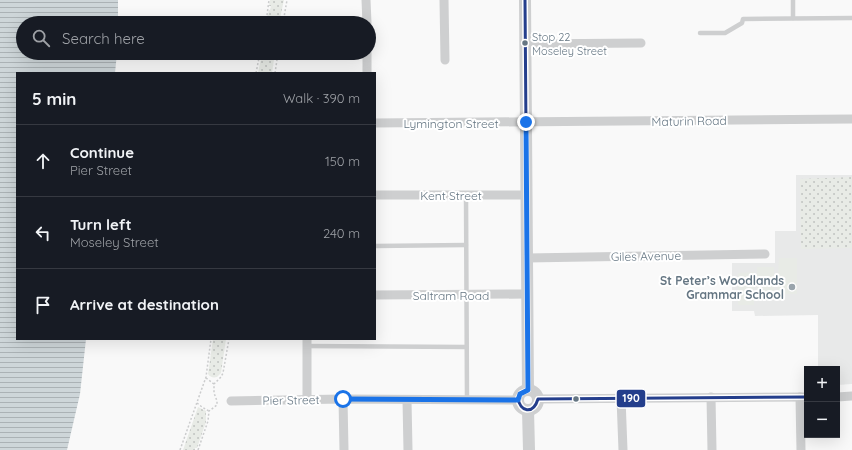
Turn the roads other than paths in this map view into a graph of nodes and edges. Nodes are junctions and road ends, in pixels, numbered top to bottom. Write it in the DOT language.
graph roads {
  1 [pos="366,0"];
  2 [pos="444,0"];
  3 [pos="525,0"];
  4 [pos="793,0"];
  5 [pos="367,16"];
  6 [pos="793,18"];
  7 [pos="852,18"];
  8 [pos="700,33"];
  9 [pos="641,43"];
  10 [pos="525,44"];
  11 [pos="367,60"];
  12 [pos="445,60"];
  13 [pos="367,72"];
  14 [pos="852,119"];
  15 [pos="526,122"];
  16 [pos="376,123"];
  17 [pos="376,195"];
  18 [pos="466,195"];
  19 [pos="526,195"];
  20 [pos="466,245"];
  21 [pos="376,246"];
  22 [pos="765,254"];
  23 [pos="527,258"];
  24 [pos="527,294"];
  25 [pos="376,295"];
  26 [pos="466,295"];
  27 [pos="307,342"];
  28 [pos="466,347"];
  29 [pos="528,390"];
  30 [pos="840,396"];
  31 [pos="852,396"];
  32 [pos="711,397"];
  33 [pos="804,397"];
  34 [pos="622,398"];
  35 [pos="343,399"];
  36 [pos="538,399"];
  37 [pos="307,400"];
  38 [pos="407,400"];
  39 [pos="467,400"];
  40 [pos="518,400"];
  41 [pos="231,401"];
  42 [pos="528,410"];
  43 [pos="344,450"];
  44 [pos="408,450"];
  45 [pos="529,450"];
  46 [pos="623,450"];
  47 [pos="712,450"];
  48 [pos="801,450"];
  1 -- 5 [label="street"];
  2 -- 12 [label="street"];
  3 -- 10 [label="street"];
  4 -- 6 [label="lane"];
  6 -- 7 [label="lane"];
  6 -- 8 [label="lane"];
  9 -- 10 [label="street"];
  10 -- 15 [label="street"];
  11 -- 13 [label="street"];
  14 -- 15 [label="street, Maturin Road"];
  15 -- 16 [label="street, Lymington Street"];
  15 -- 19 [label="street"];
  17 -- 18 [label="street, Kent Street"];
  18 -- 19 [label="street, Kent Street"];
  18 -- 20 [label="lane"];
  19 -- 23 [label="street"];
  20 -- 21 [label="lane"];
  20 -- 26 [label="lane"];
  22 -- 23 [label="street, Giles Avenue"];
  23 -- 24 [label="street"];
  24 -- 26 [label="street, Saltram Road"];
  24 -- 29 [label="street"];
  25 -- 26 [label="street, Saltram Road"];
  26 -- 28 [label="lane"];
  27 -- 28 [label="lane"];
  27 -- 37 [label="street"];
  28 -- 39 [label="lane"];
  29 -- 36 [label="street"];
  29 -- 40 [label="street"];
  30 -- 31 [label="street"];
  32 -- 33 [label="street"];
  32 -- 34 [label="street"];
  32 -- 47 [label="street"];
  33 -- 48 [label="street"];
  34 -- 36 [label="street"];
  34 -- 46 [label="street"];
  35 -- 37 [label="street, Pier Street"];
  35 -- 38 [label="street, Pier Street"];
  35 -- 43 [label="street"];
  36 -- 42 [label="street"];
  37 -- 41 [label="street, Pier Street"];
  38 -- 39 [label="street, Pier Street"];
  38 -- 44 [label="street"];
  39 -- 40 [label="street, Pier Street"];
  40 -- 42 [label="street"];
  42 -- 45 [label="street"];
}
